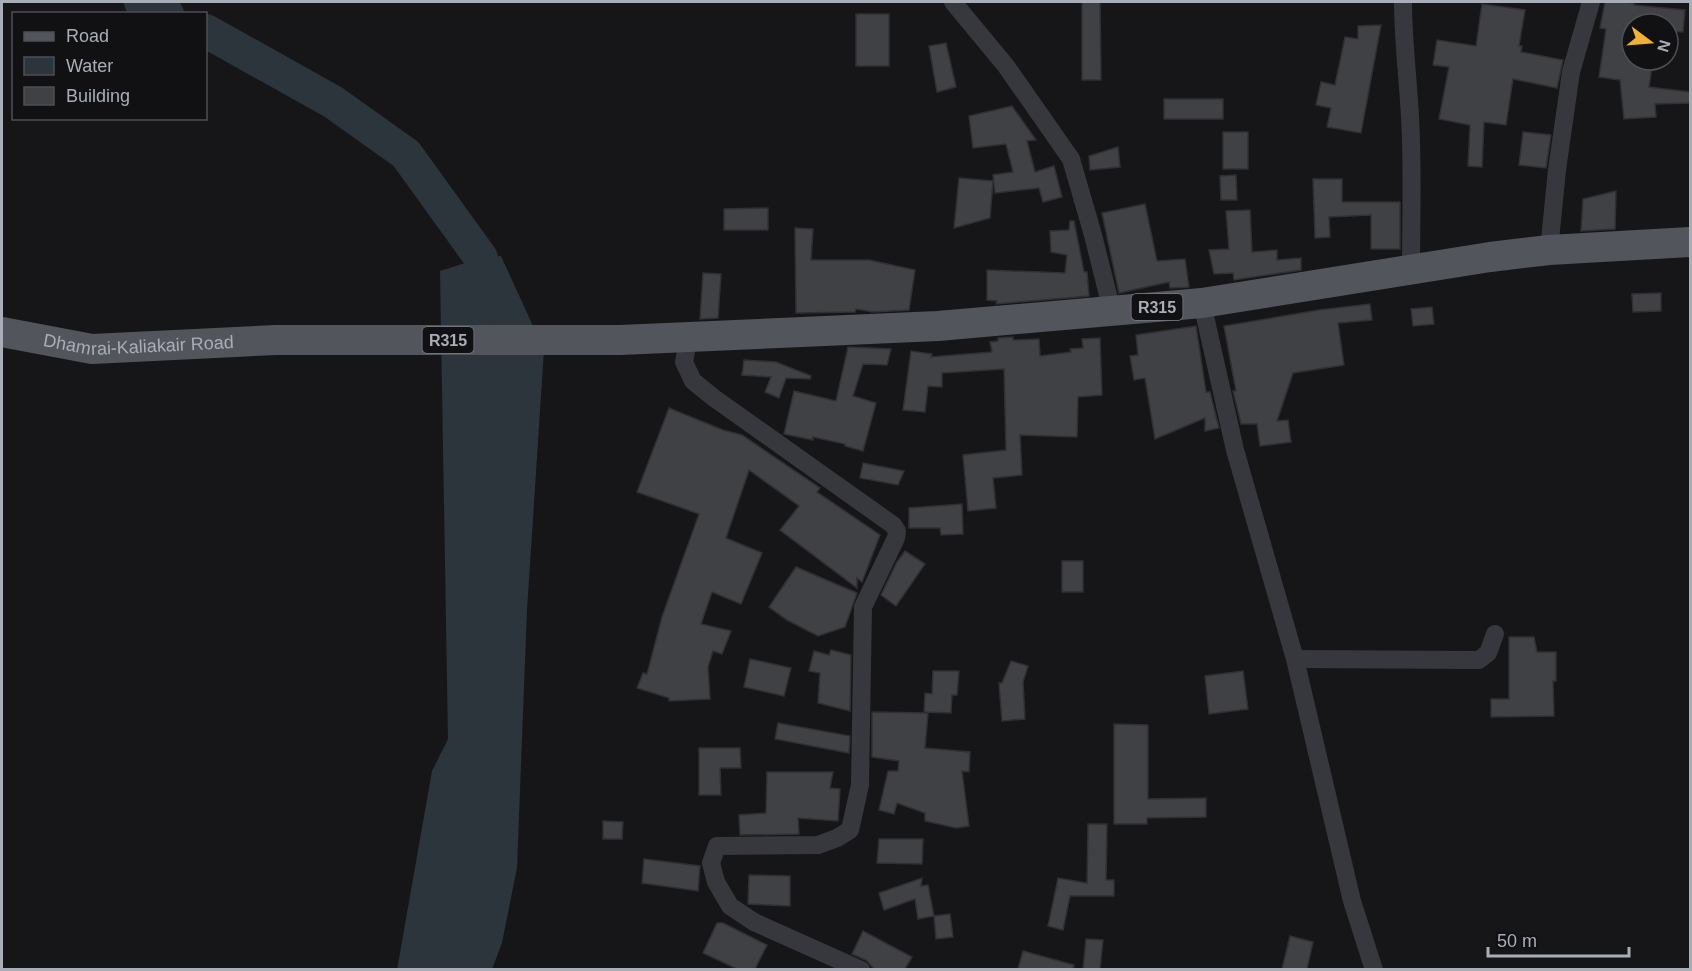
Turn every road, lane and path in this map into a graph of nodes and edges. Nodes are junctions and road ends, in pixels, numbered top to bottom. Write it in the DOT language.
graph roads {
  1 [pos="953,2"];
  2 [pos="1403,2"];
  3 [pos="1591,2"];
  4 [pos="1690,242"];
  5 [pos="1549,250"];
  6 [pos="1411,269"];
  7 [pos="1202,303"];
  8 [pos="1112,311"];
  9 [pos="2,332"];
  10 [pos="689,336"];
  11 [pos="1495,634"];
  12 [pos="1295,659"];
  13 [pos="861,969"];
  14 [pos="1374,969"];
  1 -- 8 [label="street"];
  2 -- 6 [label="street"];
  3 -- 5 [label="street"];
  4 -- 5 [label="main road, R315"];
  5 -- 6 [label="main road, R315"];
  6 -- 7 [label="main road, R315"];
  7 -- 8 [label="main road, R315"];
  7 -- 12 [label="street"];
  8 -- 10 [label="main road, R315"];
  9 -- 10 [label="main road, Dhamrai-Kaliakair Road / R315"];
  10 -- 13 [label="street"];
  11 -- 12 [label="street"];
  12 -- 14 [label="street"];
}
